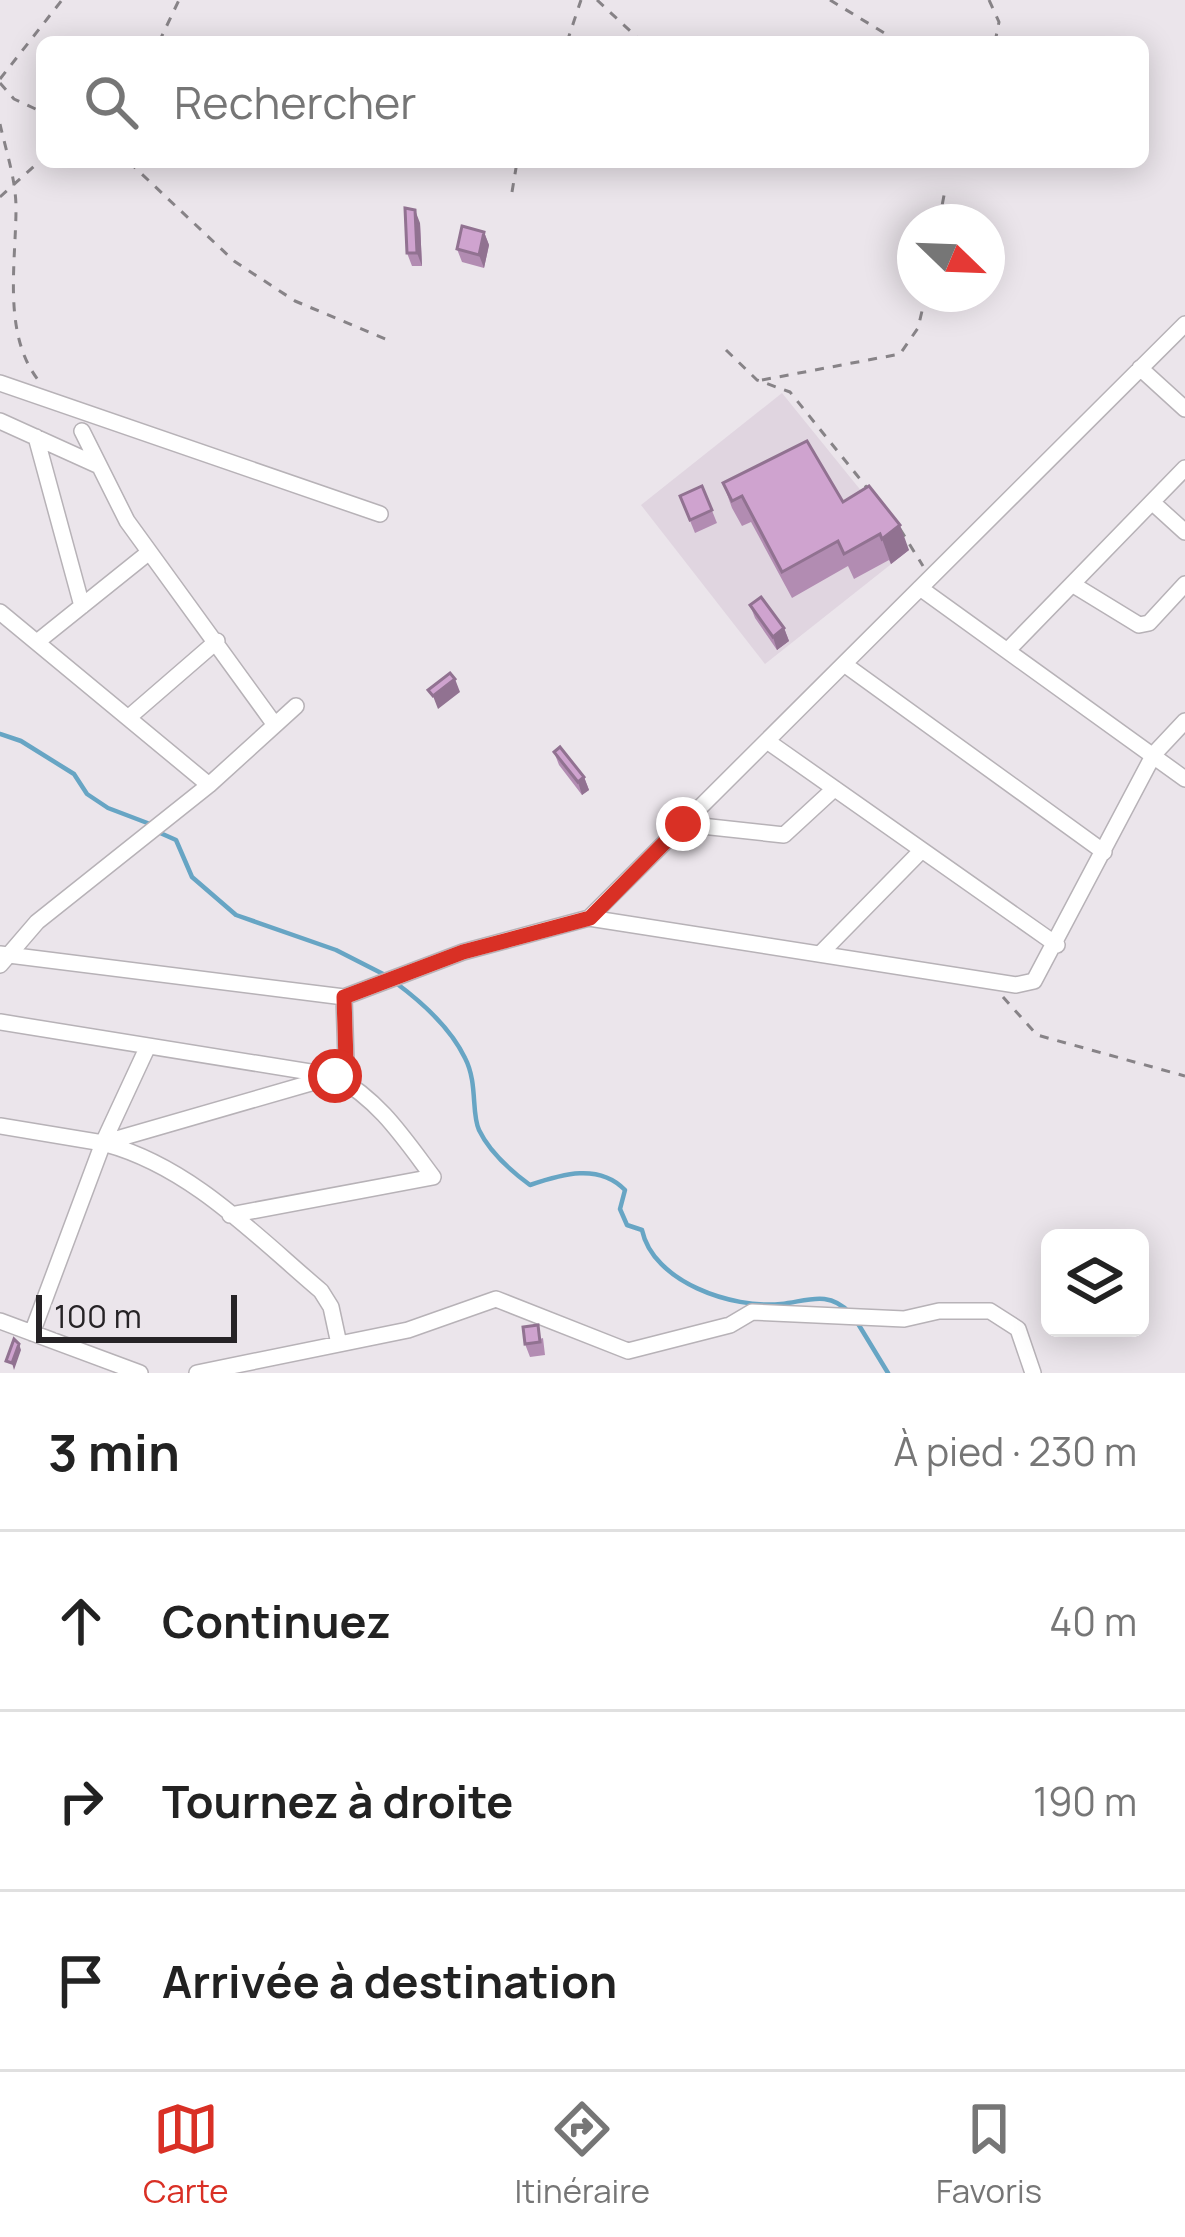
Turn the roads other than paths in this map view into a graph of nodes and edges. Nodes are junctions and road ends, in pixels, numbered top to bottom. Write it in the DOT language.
graph roads {
  1 [pos="1185,324"];
  2 [pos="1140,368"];
  3 [pos="0,383"];
  4 [pos="1185,409"];
  5 [pos="0,421"];
  6 [pos="82,431"];
  7 [pos="36,437"];
  8 [pos="97,465"];
  9 [pos="1185,468"];
  10 [pos="1152,502"];
  11 [pos="380,514"];
  12 [pos="1185,532"];
  13 [pos="148,553"];
  14 [pos="924,584"];
  15 [pos="1072,584"];
  16 [pos="1185,584"];
  17 [pos="82,606"];
  18 [pos="0,612"];
  19 [pos="218,641"];
  20 [pos="37,642"];
  21 [pos="1008,650"];
  22 [pos="844,664"];
  23 [pos="296,706"];
  24 [pos="128,718"];
  25 [pos="1185,721"];
  26 [pos="275,725"];
  27 [pos="766,741"];
  28 [pos="1154,754"];
  29 [pos="1185,778"];
  30 [pos="209,785"];
  31 [pos="834,789"];
  32 [pos="683,824"];
  33 [pos="922,850"];
  34 [pos="1104,852"];
  35 [pos="590,918"];
  36 [pos="1057,945"];
  37 [pos="820,954"];
  38 [pos="2,958"];
  39 [pos="344,997"];
  40 [pos="0,1022"];
  41 [pos="148,1046"];
  42 [pos="335,1076"];
  43 [pos="1,1128"];
  44 [pos="103,1143"];
  45 [pos="230,1215"];
  46 [pos="0,1321"];
  47 [pos="32,1333"];
  48 [pos="339,1344"];
  49 [pos="140,1373"];
  50 [pos="197,1373"];
  51 [pos="1033,1373"];
  1 -- 2 [label="street"];
  2 -- 4 [label="street"];
  2 -- 14 [label="street"];
  3 -- 11 [label="street"];
  5 -- 7 [label="street"];
  6 -- 8 [label="street"];
  7 -- 8 [label="street"];
  7 -- 17 [label="street"];
  8 -- 13 [label="street"];
  9 -- 10 [label="street"];
  10 -- 12 [label="street"];
  10 -- 15 [label="street"];
  13 -- 17 [label="street"];
  13 -- 19 [label="street"];
  14 -- 21 [label="street"];
  14 -- 22 [label="street"];
  15 -- 16 [label="street"];
  15 -- 21 [label="street"];
  17 -- 20 [label="street"];
  18 -- 20 [label="street"];
  19 -- 24 [label="street"];
  19 -- 26 [label="street"];
  20 -- 24 [label="street"];
  21 -- 28 [label="street"];
  22 -- 27 [label="street"];
  22 -- 34 [label="street"];
  23 -- 26 [label="street"];
  24 -- 30 [label="street"];
  25 -- 28 [label="street"];
  26 -- 30 [label="street"];
  27 -- 31 [label="street"];
  27 -- 32 [label="street"];
  28 -- 29 [label="street"];
  28 -- 34 [label="street"];
  30 -- 38 [label="street"];
  31 -- 32 [label="street"];
  31 -- 33 [label="street"];
  32 -- 35 [label="street"];
  33 -- 36 [label="street"];
  33 -- 37 [label="street"];
  34 -- 36 [label="street"];
  35 -- 37 [label="street"];
  35 -- 39 [label="street"];
  36 -- 37 [label="street"];
  38 -- 39 [label="street"];
  39 -- 42 [label="street"];
  40 -- 41 [label="street"];
  41 -- 42 [label="street"];
  41 -- 44 [label="street"];
  42 -- 44 [label="street"];
  42 -- 45 [label="street"];
  43 -- 44 [label="street"];
  44 -- 45 [label="street"];
  44 -- 47 [label="street"];
  45 -- 48 [label="street"];
  46 -- 47 [label="street"];
  47 -- 49 [label="street"];
  48 -- 50 [label="street"];
  48 -- 51 [label="street"];
}
